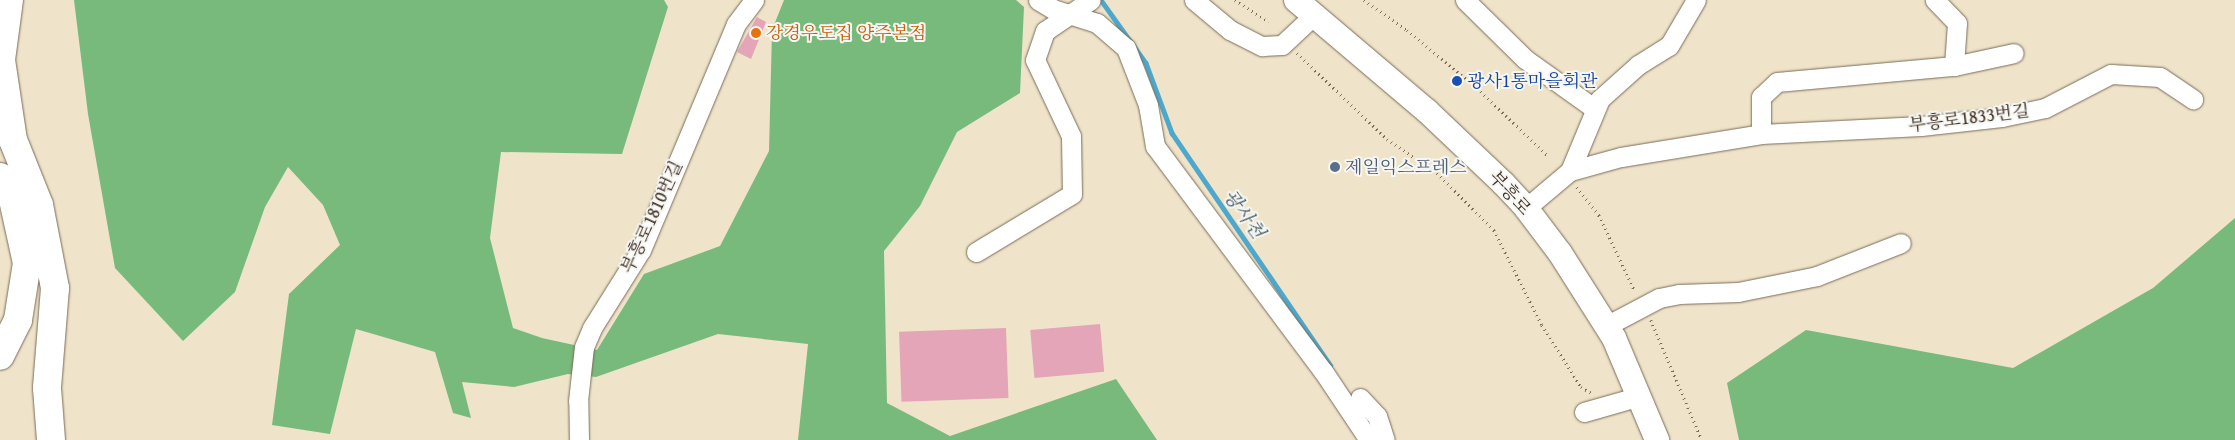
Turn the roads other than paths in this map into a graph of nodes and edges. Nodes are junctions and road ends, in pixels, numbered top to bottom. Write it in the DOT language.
graph roads {
  1 [pos="9,0"];
  2 [pos="754,0"];
  3 [pos="1038,0"];
  4 [pos="1194,0"];
  5 [pos="1296,0"];
  6 [pos="1465,0"];
  7 [pos="1696,0"];
  8 [pos="1935,0"];
  9 [pos="1078,8"];
  10 [pos="1313,16"];
  11 [pos="2014,53"];
  12 [pos="1954,66"];
  13 [pos="2193,99"];
  14 [pos="1593,112"];
  15 [pos="1761,134"];
  16 [pos="1574,163"];
  17 [pos="0,177"];
  18 [pos="1526,208"];
  19 [pos="1901,243"];
  20 [pos="976,252"];
  21 [pos="1606,326"];
  22 [pos="0,356"];
  23 [pos="1640,396"];
  24 [pos="1360,398"];
  25 [pos="1584,412"];
  26 [pos="51,440"];
  27 [pos="579,440"];
  28 [pos="1369,440"];
  29 [pos="1385,440"];
  30 [pos="1657,440"];
  1 -- 26 [label="highway"];
  2 -- 27 [label="street, 부흥로1810번길"];
  3 -- 9 [label="street"];
  4 -- 10 [label="street"];
  5 -- 10 [label="main road, 부흥로"];
  6 -- 14 [label="street"];
  7 -- 14 [label="street"];
  8 -- 12 [label="street"];
  9 -- 20 [label="street"];
  9 -- 28 [label="street"];
  10 -- 18 [label="main road, 부흥로"];
  11 -- 12 [label="street"];
  12 -- 15 [label="street"];
  13 -- 15 [label="street, 부흥로1833번길"];
  14 -- 16 [label="street"];
  15 -- 16 [label="street, 부흥로1833번길"];
  16 -- 18 [label="street, 부흥로1833번길"];
  17 -- 22 [label="highway"];
  18 -- 21 [label="main road, 부흥로"];
  19 -- 21 [label="street"];
  21 -- 23 [label="main road, 부흥로"];
  23 -- 25 [label="street"];
  23 -- 30 [label="main road, 부흥로"];
  24 -- 29 [label="street"];
}
